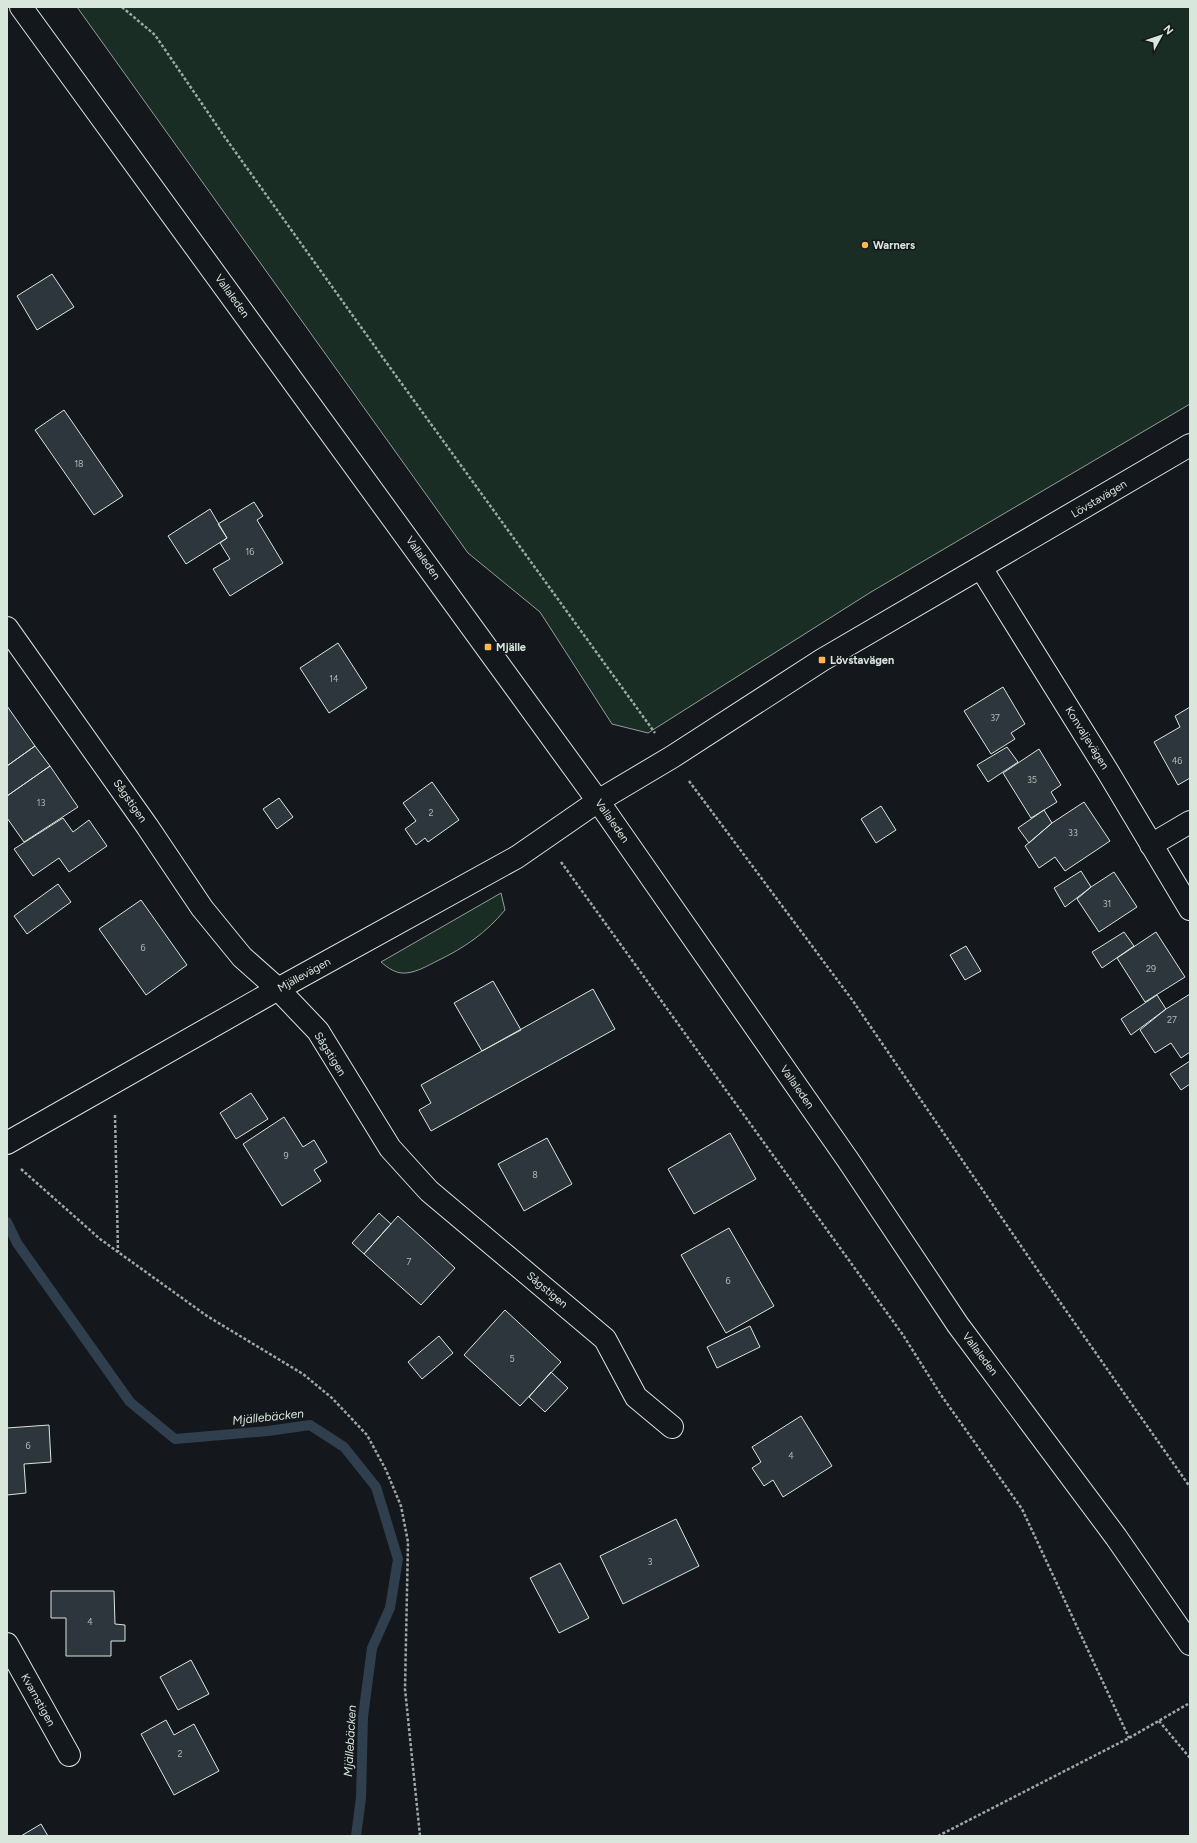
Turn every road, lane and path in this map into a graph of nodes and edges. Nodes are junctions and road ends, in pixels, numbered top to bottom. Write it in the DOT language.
graph roads {
  1 [pos="21,7"];
  2 [pos="1190,445"];
  3 [pos="981,568"];
  4 [pos="7,628"];
  5 [pos="598,801"];
  6 [pos="1190,822"];
  7 [pos="545,839"];
  8 [pos="1151,845"];
  9 [pos="1190,909"];
  10 [pos="278,989"];
  11 [pos="114,1083"];
  12 [pos="7,1143"];
  13 [pos="19,1167"];
  14 [pos="118,1252"];
  15 [pos="672,1427"];
  16 [pos="7,1644"];
  17 [pos="1190,1644"];
  18 [pos="1188,1704"];
  19 [pos="1159,1721"];
  20 [pos="1129,1738"];
  21 [pos="69,1755"];
  22 [pos="1190,1758"];
  23 [pos="420,1836"];
  24 [pos="938,1836"];
  1 -- 5 [label="street, Vallaleden"];
  2 -- 3 [label="street, Lövstavägen"];
  3 -- 5 [label="street, Lövstavägen"];
  3 -- 8 [label="street, Konvaljevägen"];
  4 -- 10 [label="street, Sågstigen"];
  5 -- 7 [label="street, Mjällevägen"];
  5 -- 17 [label="street, Vallaleden"];
  6 -- 8 [label="street"];
  7 -- 10 [label="street, Mjällevägen"];
  7 -- 20 [label="path"];
  8 -- 9 [label="street, Konvaljevägen"];
  10 -- 11 [label="street, Mjällevägen"];
  10 -- 15 [label="street, Sågstigen"];
  11 -- 12 [label="street, Mjällevägen"];
  11 -- 14 [label="path"];
  13 -- 14 [label="path"];
  14 -- 23 [label="path"];
  16 -- 21 [label="street, Kvarnstigen"];
  18 -- 19 [label="path"];
  19 -- 20 [label="path"];
  19 -- 22 [label="path"];
  20 -- 24 [label="path"];
}
